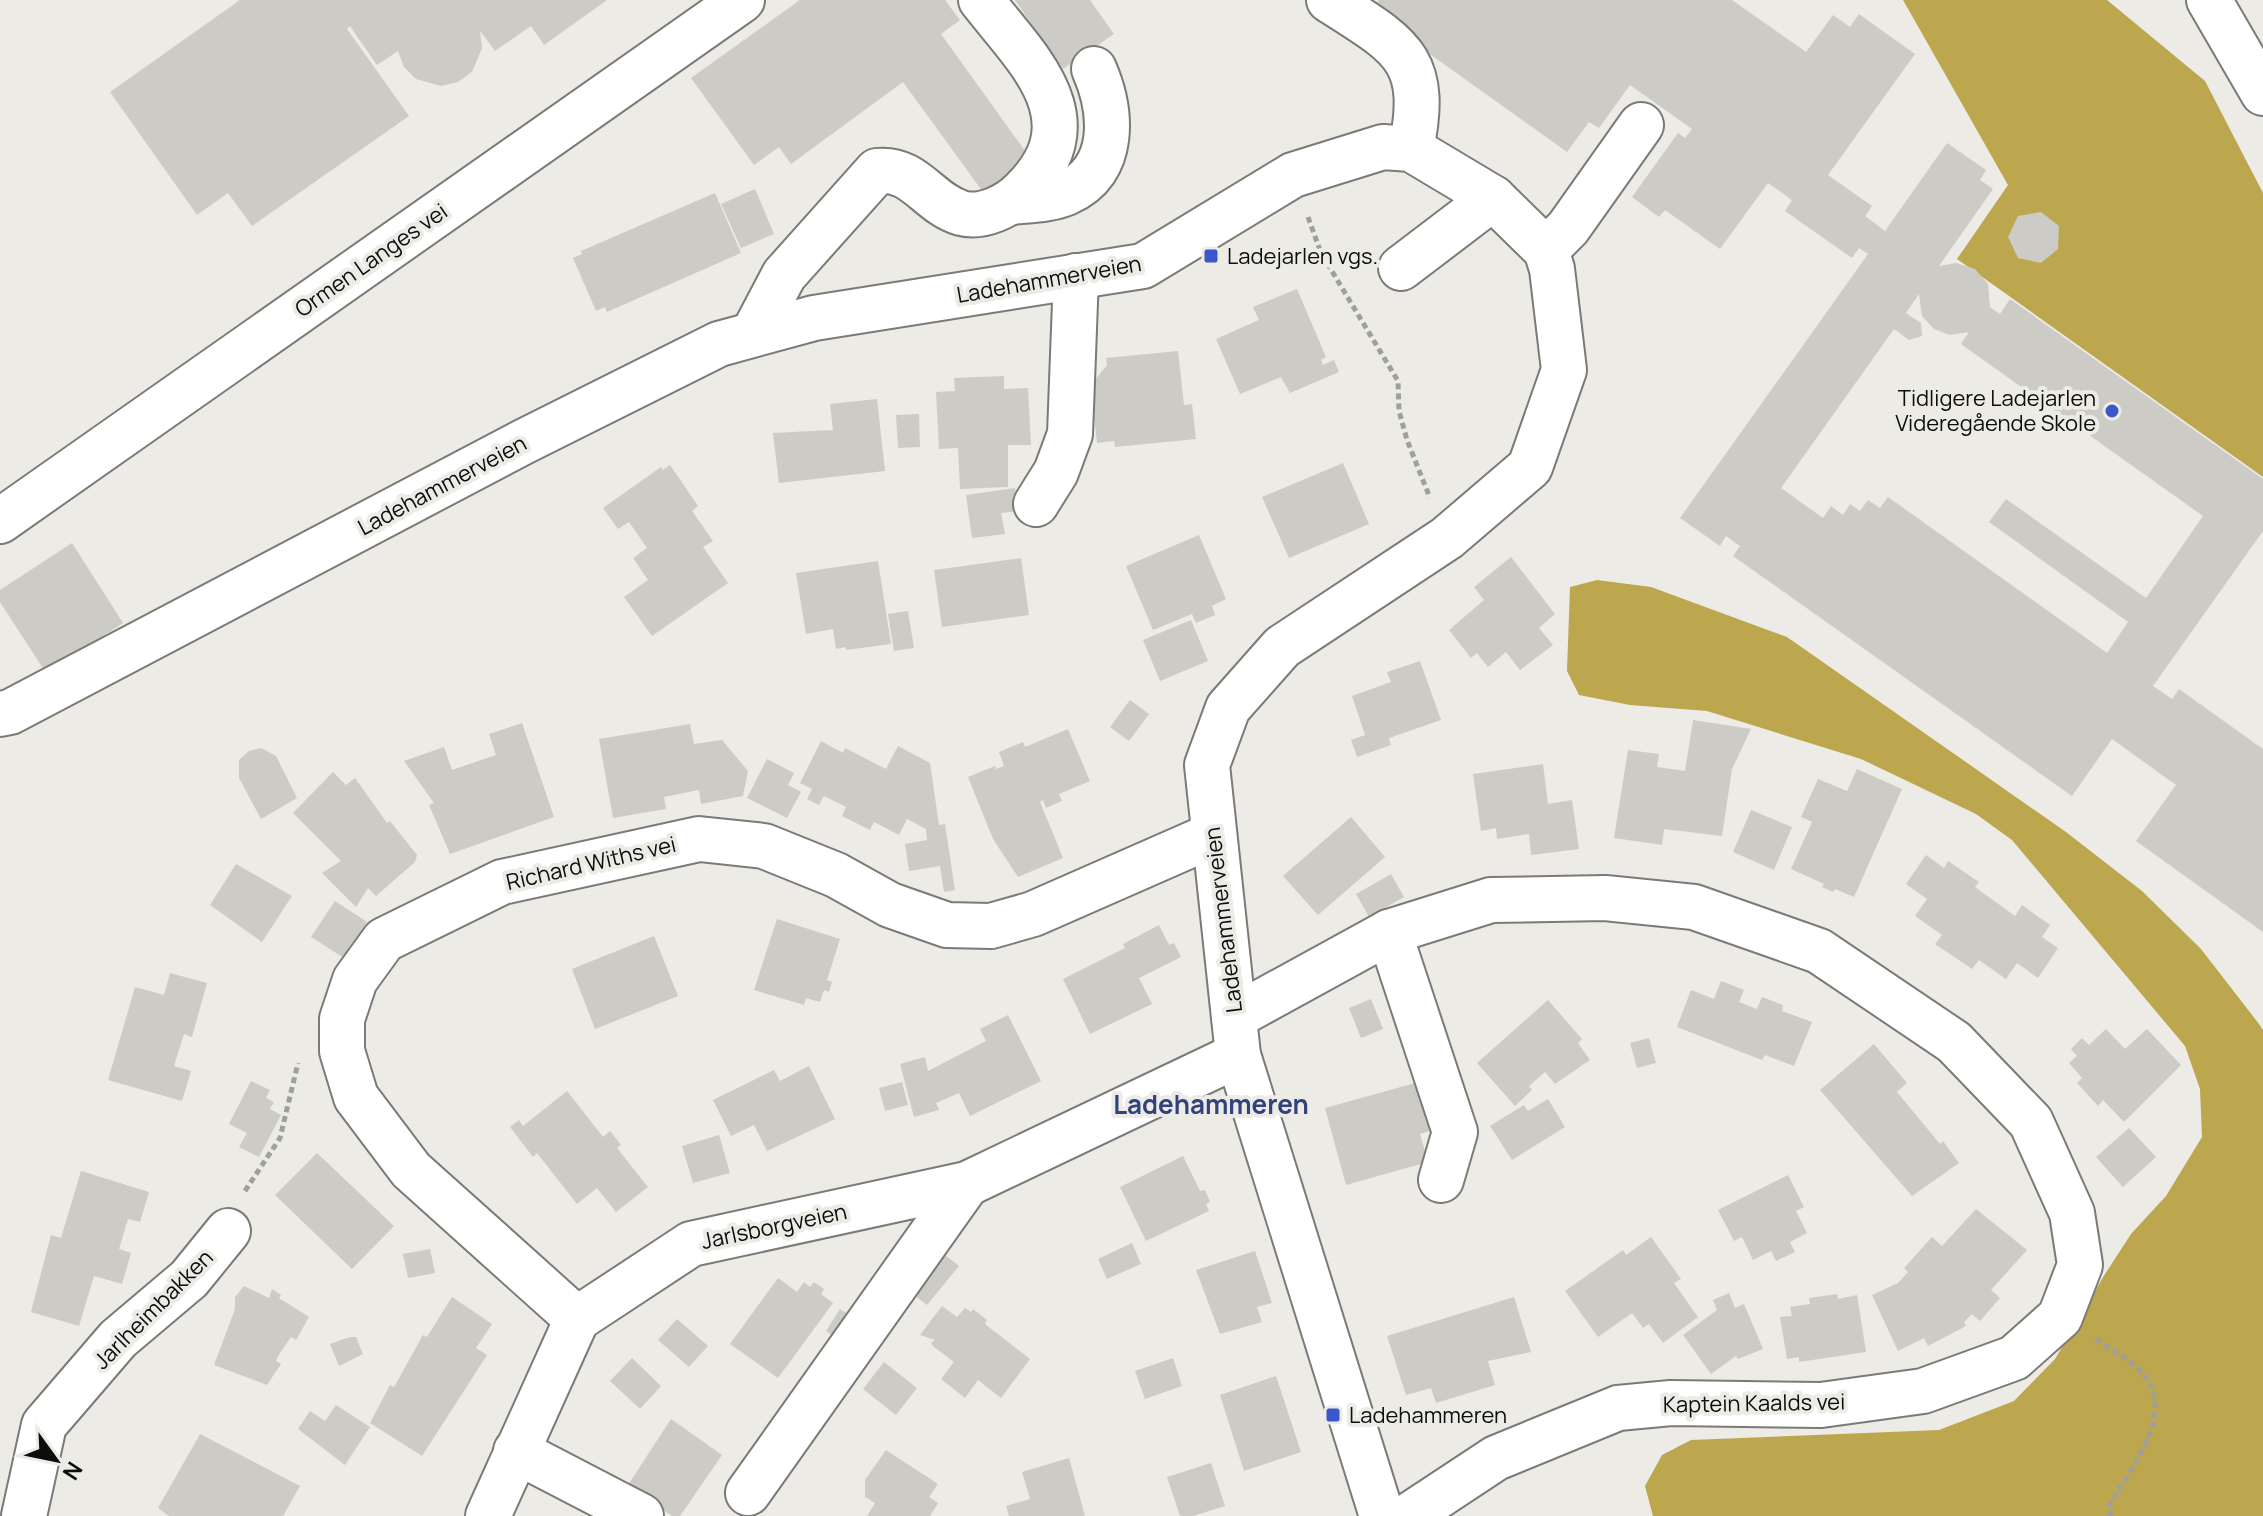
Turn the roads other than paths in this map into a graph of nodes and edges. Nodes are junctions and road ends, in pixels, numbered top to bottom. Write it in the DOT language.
graph roads {
  1 [pos="742,0"];
  2 [pos="981,0"];
  3 [pos="1329,0"];
  4 [pos="2209,0"];
  5 [pos="1094,69"];
  6 [pos="2263,93"];
  7 [pos="1641,125"];
  8 [pos="1411,149"];
  9 [pos="1493,198"];
  10 [pos="1011,202"];
  11 [pos="1546,250"];
  12 [pos="1401,268"];
  13 [pos="1076,276"];
  14 [pos="753,334"];
  15 [pos="1036,504"];
  16 [pos="0,521"];
  17 [pos="0,714"];
  18 [pos="1213,835"];
  19 [pos="1389,932"];
  20 [pos="1236,1036"];
  21 [pos="1441,1180"];
  22 [pos="967,1184"];
  23 [pos="235,1213"];
  24 [pos="577,1319"];
  25 [pos="516,1451"];
  26 [pos="748,1493"];
  27 [pos="24,1516"];
  28 [pos="488,1516"];
  29 [pos="641,1516"];
  30 [pos="1382,1516"];
  31 [pos="1408,1516"];
  1 -- 16 [label="street, Ormen Langes vei"];
  2 -- 10 [label="street"];
  3 -- 8 [label="street"];
  4 -- 6 [label="street"];
  5 -- 10 [label="street"];
  7 -- 11 [label="street"];
  8 -- 9 [label="street"];
  8 -- 13 [label="street, Ladehammerveien"];
  9 -- 11 [label="street"];
  9 -- 12 [label="street"];
  10 -- 14 [label="street"];
  11 -- 18 [label="street, Ladehammerveien"];
  13 -- 14 [label="street, Ladehammerveien"];
  13 -- 15 [label="street"];
  14 -- 17 [label="street, Ladehammerveien"];
  18 -- 20 [label="street, Ladehammerveien"];
  18 -- 24 [label="street, Richard Withs vei"];
  19 -- 20 [label="street, Kaptein Kaalds vei"];
  19 -- 21 [label="street"];
  19 -- 31 [label="street, Kaptein Kaalds vei"];
  20 -- 22 [label="street, Jarlsborgveien"];
  20 -- 30 [label="street, Ladehammerveien"];
  22 -- 24 [label="street, Jarlsborgveien"];
  22 -- 26 [label="street, Jarlsborgveien"];
  23 -- 27 [label="street, Jarlheimbakken"];
  24 -- 25 [label="street"];
  25 -- 28 [label="street"];
  25 -- 29 [label="street"];
}
